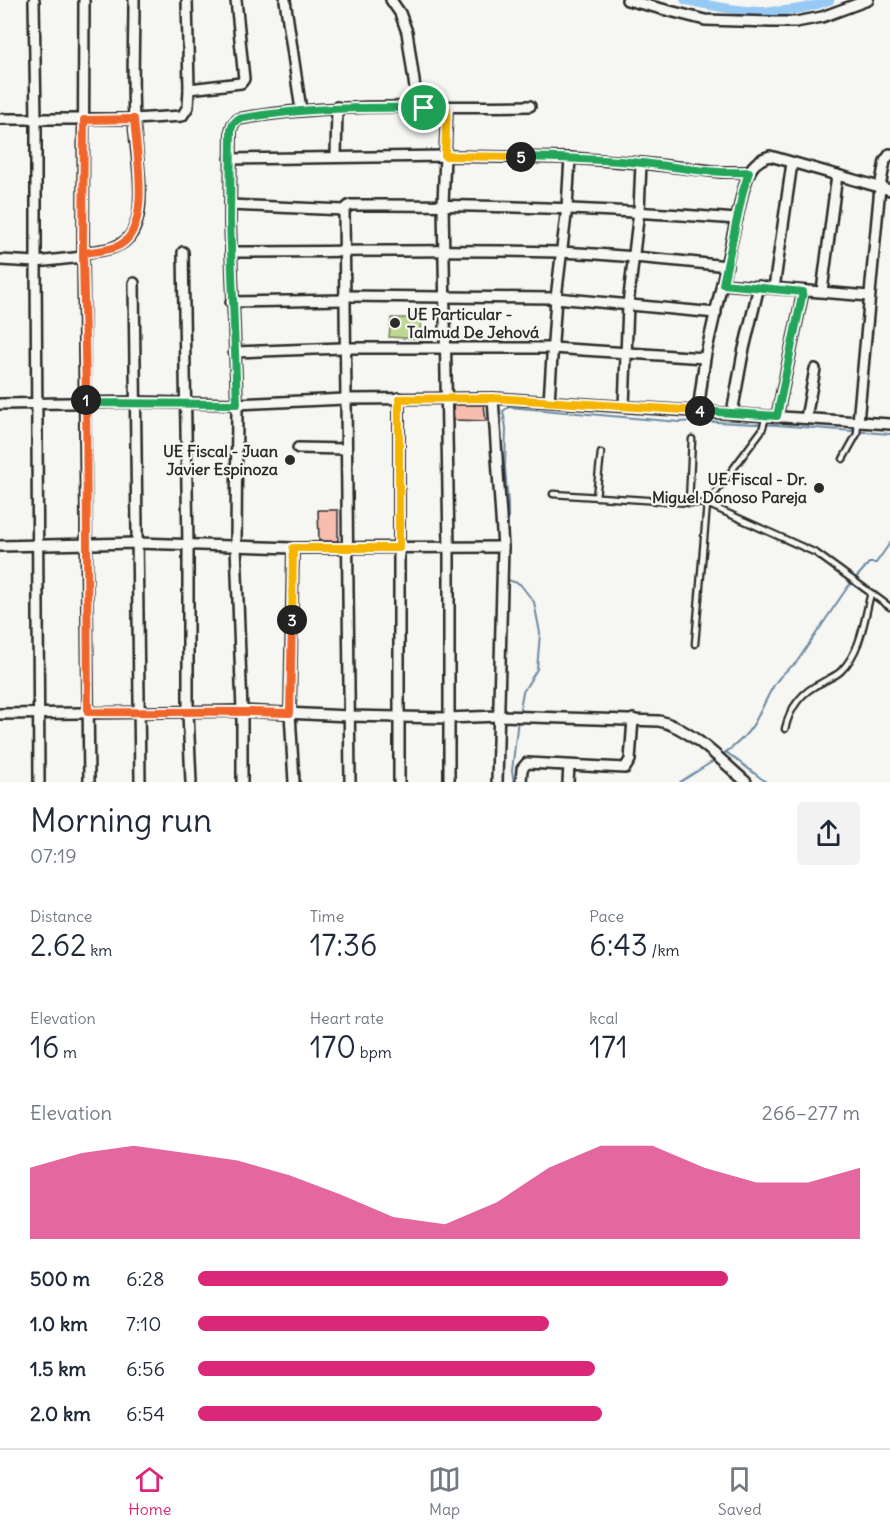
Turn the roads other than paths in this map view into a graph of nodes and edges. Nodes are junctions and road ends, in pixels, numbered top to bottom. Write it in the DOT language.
graph roads {
  1 [pos="34,0"];
  2 [pos="84,0"];
  3 [pos="134,0"];
  4 [pos="187,0"];
  5 [pos="236,0"];
  6 [pos="285,0"];
  7 [pos="391,0"];
  8 [pos="627,0"];
  9 [pos="868,0"];
  10 [pos="189,89"];
  11 [pos="530,106"];
  12 [pos="338,107"];
  13 [pos="424,108"];
  14 [pos="447,108"];
  15 [pos="301,110"];
  16 [pos="0,119"];
  17 [pos="134,119"];
  18 [pos="36,120"];
  19 [pos="84,120"];
  20 [pos="890,154"];
  21 [pos="445,156"];
  22 [pos="336,157"];
  23 [pos="570,158"];
  24 [pos="230,159"];
  25 [pos="641,163"];
  26 [pos="792,163"];
  27 [pos="749,172"];
  28 [pos="837,175"];
  29 [pos="880,187"];
  30 [pos="890,190"];
  31 [pos="443,204"];
  32 [pos="230,205"];
  33 [pos="567,207"];
  34 [pos="344,210"];
  35 [pos="639,212"];
  36 [pos="737,219"];
  37 [pos="444,250"];
  38 [pos="183,252"];
  39 [pos="231,252"];
  40 [pos="343,252"];
  41 [pos="560,252"];
  42 [pos="83,255"];
  43 [pos="634,256"];
  44 [pos="0,260"];
  45 [pos="36,262"];
  46 [pos="727,266"];
  47 [pos="134,283"];
  48 [pos="723,284"];
  49 [pos="759,286"];
  50 [pos="774,288"];
  51 [pos="822,291"];
  52 [pos="803,292"];
  53 [pos="868,296"];
  54 [pos="344,298"];
  55 [pos="445,298"];
  56 [pos="556,298"];
  57 [pos="231,302"];
  58 [pos="628,305"];
  59 [pos="716,313"];
  60 [pos="344,348"];
  61 [pos="446,348"];
  62 [pos="552,348"];
  63 [pos="234,352"];
  64 [pos="626,352"];
  65 [pos="705,358"];
  66 [pos="815,369"];
  67 [pos="445,398"];
  68 [pos="493,398"];
  69 [pos="345,399"];
  70 [pos="399,399"];
  71 [pos="549,401"];
  72 [pos="136,402"];
  73 [pos="86,403"];
  74 [pos="0,404"];
  75 [pos="186,404"];
  76 [pos="237,404"];
  77 [pos="36,405"];
  78 [pos="624,406"];
  79 [pos="698,411"];
  80 [pos="732,413"];
  81 [pos="766,416"];
  82 [pos="777,416"];
  83 [pos="806,418"];
  84 [pos="858,422"];
  85 [pos="890,424"];
  86 [pos="692,439"];
  87 [pos="298,448"];
  88 [pos="346,449"];
  89 [pos="601,453"];
  90 [pos="843,459"];
  91 [pos="553,494"];
  92 [pos="596,497"];
  93 [pos="689,503"];
  94 [pos="707,504"];
  95 [pos="137,543"];
  96 [pos="87,544"];
  97 [pos="0,546"];
  98 [pos="36,546"];
  99 [pos="188,546"];
  100 [pos="236,546"];
  101 [pos="449,547"];
  102 [pos="503,547"];
  103 [pos="293,548"];
  104 [pos="347,548"];
  105 [pos="399,548"];
  106 [pos="871,593"];
  107 [pos="890,607"];
  108 [pos="695,644"];
  109 [pos="242,711"];
  110 [pos="39,712"];
  111 [pos="88,712"];
  112 [pos="138,713"];
  113 [pos="188,713"];
  114 [pos="290,713"];
  115 [pos="0,714"];
  116 [pos="349,716"];
  117 [pos="499,716"];
  118 [pos="397,717"];
  119 [pos="447,718"];
  120 [pos="633,719"];
  121 [pos="785,729"];
  122 [pos="569,766"];
  123 [pos="39,782"];
  124 [pos="89,782"];
  125 [pos="140,782"];
  126 [pos="191,782"];
  127 [pos="242,782"];
  128 [pos="294,782"];
  129 [pos="350,782"];
  130 [pos="399,782"];
  131 [pos="449,782"];
  132 [pos="497,782"];
  133 [pos="521,782"];
  134 [pos="568,782"];
  135 [pos="746,782"];
  1 -- 18 [label="street"];
  2 -- 19 [label="street"];
  3 -- 17 [label="street"];
  4 -- 10 [label="street"];
  5 -- 10 [label="street"];
  6 -- 15 [label="street"];
  7 -- 13 [label="street"];
  8 -- 9 [label="street"];
  10 -- 17 [label="street"];
  11 -- 14 [label="street"];
  12 -- 13 [label="street"];
  12 -- 15 [label="street"];
  12 -- 22 [label="street"];
  13 -- 14 [label="street"];
  14 -- 21 [label="street"];
  15 -- 24 [label="street"];
  16 -- 18 [label="street"];
  17 -- 19 [label="street"];
  17 -- 42 [label="street"];
  18 -- 19 [label="street"];
  18 -- 45 [label="street"];
  19 -- 42 [label="street"];
  20 -- 29 [label="street"];
  21 -- 22 [label="street"];
  21 -- 23 [label="street"];
  21 -- 31 [label="street"];
  22 -- 24 [label="street"];
  23 -- 25 [label="street"];
  23 -- 33 [label="street"];
  24 -- 32 [label="street"];
  25 -- 27 [label="street"];
  25 -- 35 [label="street"];
  26 -- 27 [label="street"];
  26 -- 28 [label="street"];
  26 -- 50 [label="street"];
  27 -- 36 [label="street"];
  28 -- 29 [label="street"];
  28 -- 51 [label="street"];
  29 -- 30 [label="street"];
  29 -- 53 [label="street"];
  31 -- 33 [label="street"];
  31 -- 34 [label="street"];
  31 -- 37 [label="street"];
  32 -- 34 [label="street"];
  32 -- 39 [label="street"];
  33 -- 35 [label="street"];
  33 -- 41 [label="street"];
  34 -- 40 [label="street"];
  35 -- 36 [label="street"];
  35 -- 43 [label="street"];
  36 -- 46 [label="street"];
  37 -- 40 [label="street"];
  37 -- 41 [label="street"];
  37 -- 55 [label="street"];
  38 -- 75 [label="street"];
  39 -- 40 [label="street"];
  39 -- 57 [label="street"];
  40 -- 54 [label="street"];
  41 -- 43 [label="street"];
  41 -- 56 [label="street"];
  42 -- 45 [label="street"];
  42 -- 73 [label="street"];
  43 -- 46 [label="street"];
  43 -- 58 [label="street"];
  44 -- 45 [label="street"];
  45 -- 77 [label="street"];
  46 -- 48 [label="street"];
  47 -- 72 [label="street"];
  48 -- 49 [label="street"];
  48 -- 59 [label="street"];
  49 -- 50 [label="street"];
  49 -- 80 [label="street"];
  50 -- 52 [label="street"];
  51 -- 52 [label="street"];
  51 -- 53 [label="street"];
  52 -- 82 [label="street"];
  53 -- 84 [label="street"];
  54 -- 55 [label="street"];
  54 -- 57 [label="street"];
  54 -- 60 [label="street"];
  55 -- 56 [label="street"];
  55 -- 61 [label="street"];
  56 -- 58 [label="street"];
  56 -- 62 [label="street"];
  57 -- 63 [label="street"];
  58 -- 59 [label="street"];
  58 -- 64 [label="street"];
  59 -- 65 [label="street"];
  60 -- 61 [label="street"];
  60 -- 63 [label="street"];
  60 -- 69 [label="street"];
  61 -- 62 [label="street"];
  61 -- 67 [label="street"];
  62 -- 64 [label="street"];
  62 -- 71 [label="street"];
  63 -- 76 [label="street"];
  64 -- 65 [label="street"];
  64 -- 78 [label="street"];
  65 -- 79 [label="street"];
  66 -- 83 [label="street"];
  67 -- 68 [label="street"];
  67 -- 70 [label="street"];
  67 -- 101 [label="street"];
  68 -- 71 [label="street"];
  68 -- 102 [label="street"];
  69 -- 70 [label="street"];
  69 -- 76 [label="street"];
  69 -- 88 [label="street"];
  70 -- 105 [label="street"];
  71 -- 78 [label="street"];
  72 -- 73 [label="street"];
  72 -- 75 [label="street"];
  72 -- 95 [label="street"];
  73 -- 77 [label="street"];
  73 -- 96 [label="street"];
  74 -- 77 [label="street"];
  75 -- 76 [label="street"];
  75 -- 99 [label="street"];
  76 -- 100 [label="street"];
  77 -- 98 [label="street"];
  78 -- 79 [label="street"];
  79 -- 80 [label="street"];
  80 -- 81 [label="street"];
  81 -- 82 [label="street"];
  81 -- 94 [label="lane"];
  82 -- 83 [label="street"];
  83 -- 84 [label="street"];
  84 -- 85 [label="street"];
  84 -- 90 [label="lane"];
  86 -- 93 [label="lane"];
  87 -- 88 [label="street"];
  88 -- 104 [label="street"];
  89 -- 92 [label="lane"];
  91 -- 92 [label="lane"];
  92 -- 93 [label="lane"];
  93 -- 94 [label="lane"];
  94 -- 106 [label="lane"];
  94 -- 108 [label="lane"];
  95 -- 96 [label="street"];
  95 -- 99 [label="street"];
  95 -- 112 [label="street"];
  96 -- 98 [label="street"];
  96 -- 111 [label="street"];
  97 -- 98 [label="street"];
  98 -- 110 [label="street"];
  99 -- 100 [label="street"];
  99 -- 113 [label="street"];
  100 -- 103 [label="street"];
  100 -- 109 [label="street"];
  101 -- 102 [label="street"];
  101 -- 105 [label="street"];
  101 -- 119 [label="street"];
  102 -- 117 [label="street"];
  103 -- 104 [label="street"];
  103 -- 114 [label="street"];
  104 -- 105 [label="street"];
  104 -- 116 [label="street"];
  105 -- 118 [label="street"];
  106 -- 107 [label="lane"];
  106 -- 121 [label="lane"];
  109 -- 113 [label="street"];
  109 -- 114 [label="street"];
  109 -- 127 [label="street"];
  110 -- 111 [label="street"];
  110 -- 115 [label="street"];
  110 -- 123 [label="street"];
  111 -- 112 [label="street"];
  111 -- 124 [label="street"];
  112 -- 113 [label="street"];
  112 -- 125 [label="street"];
  113 -- 126 [label="street"];
  114 -- 116 [label="street"];
  114 -- 128 [label="street"];
  116 -- 118 [label="street"];
  116 -- 129 [label="street"];
  117 -- 119 [label="street"];
  117 -- 120 [label="street"];
  117 -- 132 [label="street"];
  118 -- 119 [label="street"];
  118 -- 130 [label="street"];
  119 -- 131 [label="street"];
  120 -- 122 [label="street"];
  120 -- 135 [label="street"];
  122 -- 133 [label="street"];
  122 -- 134 [label="street"];
}
